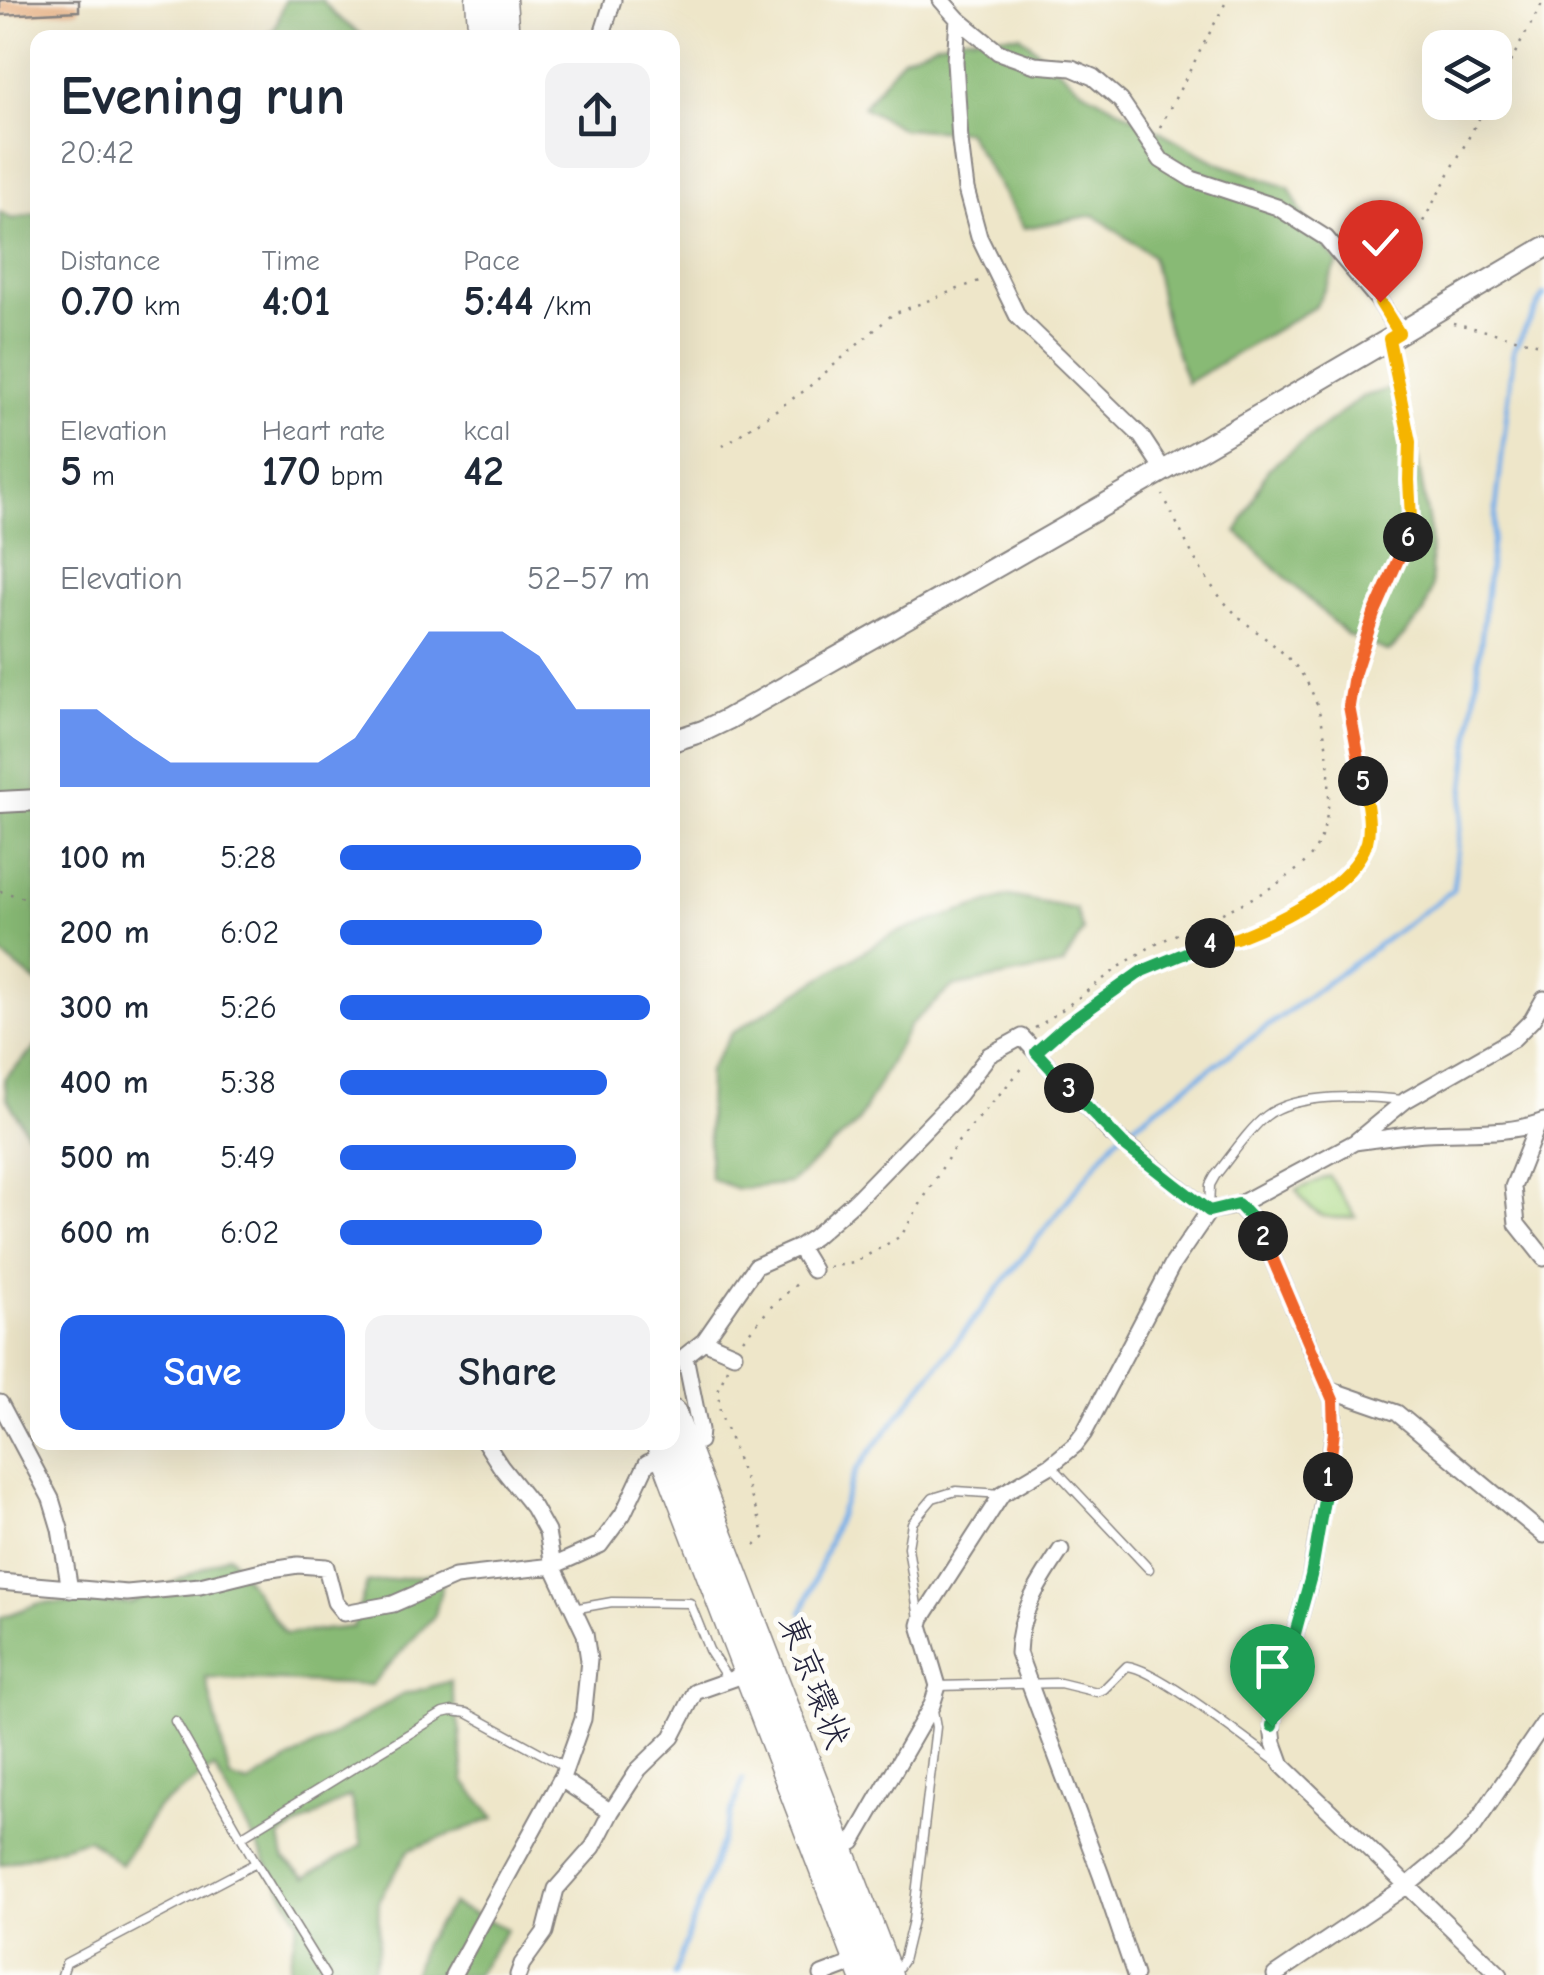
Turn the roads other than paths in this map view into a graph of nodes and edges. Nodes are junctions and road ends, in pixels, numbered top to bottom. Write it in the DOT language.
graph roads {
  1 [pos="480,0"];
  2 [pos="502,0"];
  3 [pos="613,0"];
  4 [pos="940,0"];
  5 [pos="958,19"];
  6 [pos="482,30"];
  7 [pos="504,30"];
  8 [pos="603,30"];
  9 [pos="1544,248"];
  10 [pos="1394,336"];
  11 [pos="1159,474"];
  12 [pos="680,739"];
  13 [pos="30,800"];
  14 [pos="0,802"];
  15 [pos="1544,999"];
  16 [pos="1406,1100"];
  17 [pos="1541,1122"];
  18 [pos="1355,1142"];
  19 [pos="1238,1204"];
  20 [pos="1209,1211"];
  21 [pos="799,1247"];
  22 [pos="1544,1258"];
  23 [pos="813,1270"];
  24 [pos="704,1340"];
  25 [pos="734,1354"];
  26 [pos="1328,1390"];
  27 [pos="0,1403"];
  28 [pos="680,1446"];
  29 [pos="491,1450"];
  30 [pos="667,1450"];
  31 [pos="671,1450"];
  32 [pos="671,1450"];
  33 [pos="1052,1464"];
  34 [pos="1002,1494"];
  35 [pos="1544,1535"];
  36 [pos="1061,1550"];
  37 [pos="553,1566"];
  38 [pos="1149,1569"];
  39 [pos="0,1582"];
  40 [pos="70,1590"];
  41 [pos="573,1609"];
  42 [pos="920,1626"];
  43 [pos="739,1677"];
  44 [pos="1028,1682"];
  45 [pos="938,1686"];
  46 [pos="932,1705"];
  47 [pos="175,1721"];
  48 [pos="1544,1724"];
  49 [pos="1282,1766"];
  50 [pos="564,1773"];
  51 [pos="611,1812"];
  52 [pos="241,1837"];
  53 [pos="829,1852"];
  54 [pos="256,1863"];
  55 [pos="1408,1885"];
  56 [pos="862,1968"];
  57 [pos="62,1975"];
  58 [pos="325,1975"];
  59 [pos="453,1975"];
  60 [pos="518,1975"];
  61 [pos="822,1975"];
  62 [pos="890,1975"];
  63 [pos="1135,1975"];
  64 [pos="1275,1975"];
  65 [pos="1500,1975"];
  1 -- 6 [label="highway"];
  2 -- 7 [label="highway"];
  3 -- 8 [label="street"];
  4 -- 5 [label="street"];
  5 -- 10 [label="street"];
  5 -- 11 [label="street"];
  9 -- 10 [label="street"];
  10 -- 11 [label="street"];
  11 -- 12 [label="street"];
  13 -- 14 [label="street"];
  15 -- 16 [label="street"];
  16 -- 18 [label="street"];
  16 -- 20 [label="lane"];
  17 -- 18 [label="street"];
  17 -- 22 [label="street"];
  18 -- 19 [label="street"];
  19 -- 20 [label="street"];
  19 -- 26 [label="street"];
  20 -- 21 [label="street"];
  20 -- 33 [label="street"];
  21 -- 23 [label="street"];
  21 -- 24 [label="street"];
  24 -- 25 [label="street"];
  24 -- 28 [label="street"];
  26 -- 35 [label="street"];
  26 -- 49 [label="street"];
  27 -- 40 [label="street"];
  29 -- 37 [label="street"];
  30 -- 37 [label="street"];
  31 -- 43 [label="highway, 東京環状"];
  32 -- 53 [label="highway, 東京環状"];
  33 -- 34 [label="street"];
  33 -- 38 [label="lane"];
  34 -- 42 [label="street"];
  34 -- 42 [label="lane"];
  36 -- 44 [label="street"];
  37 -- 40 [label="street"];
  37 -- 41 [label="street"];
  39 -- 40 [label="street"];
  41 -- 43 [label="lane"];
  41 -- 50 [label="street"];
  42 -- 45 [label="street"];
  43 -- 51 [label="street"];
  43 -- 53 [label="highway, 東京環状"];
  44 -- 45 [label="lane"];
  44 -- 49 [label="lane"];
  44 -- 63 [label="street"];
  45 -- 46 [label="street"];
  46 -- 53 [label="street"];
  46 -- 62 [label="lane"];
  47 -- 52 [label="lane"];
  48 -- 55 [label="street"];
  49 -- 55 [label="street"];
  50 -- 51 [label="street"];
  50 -- 52 [label="lane"];
  50 -- 59 [label="street"];
  51 -- 60 [label="street"];
  52 -- 54 [label="lane"];
  53 -- 56 [label="highway, 東京環状"];
  53 -- 62 [label="highway, 東京環状"];
  54 -- 57 [label="lane"];
  54 -- 58 [label="lane"];
  55 -- 64 [label="street"];
  55 -- 65 [label="street"];
  56 -- 61 [label="street"];
}
